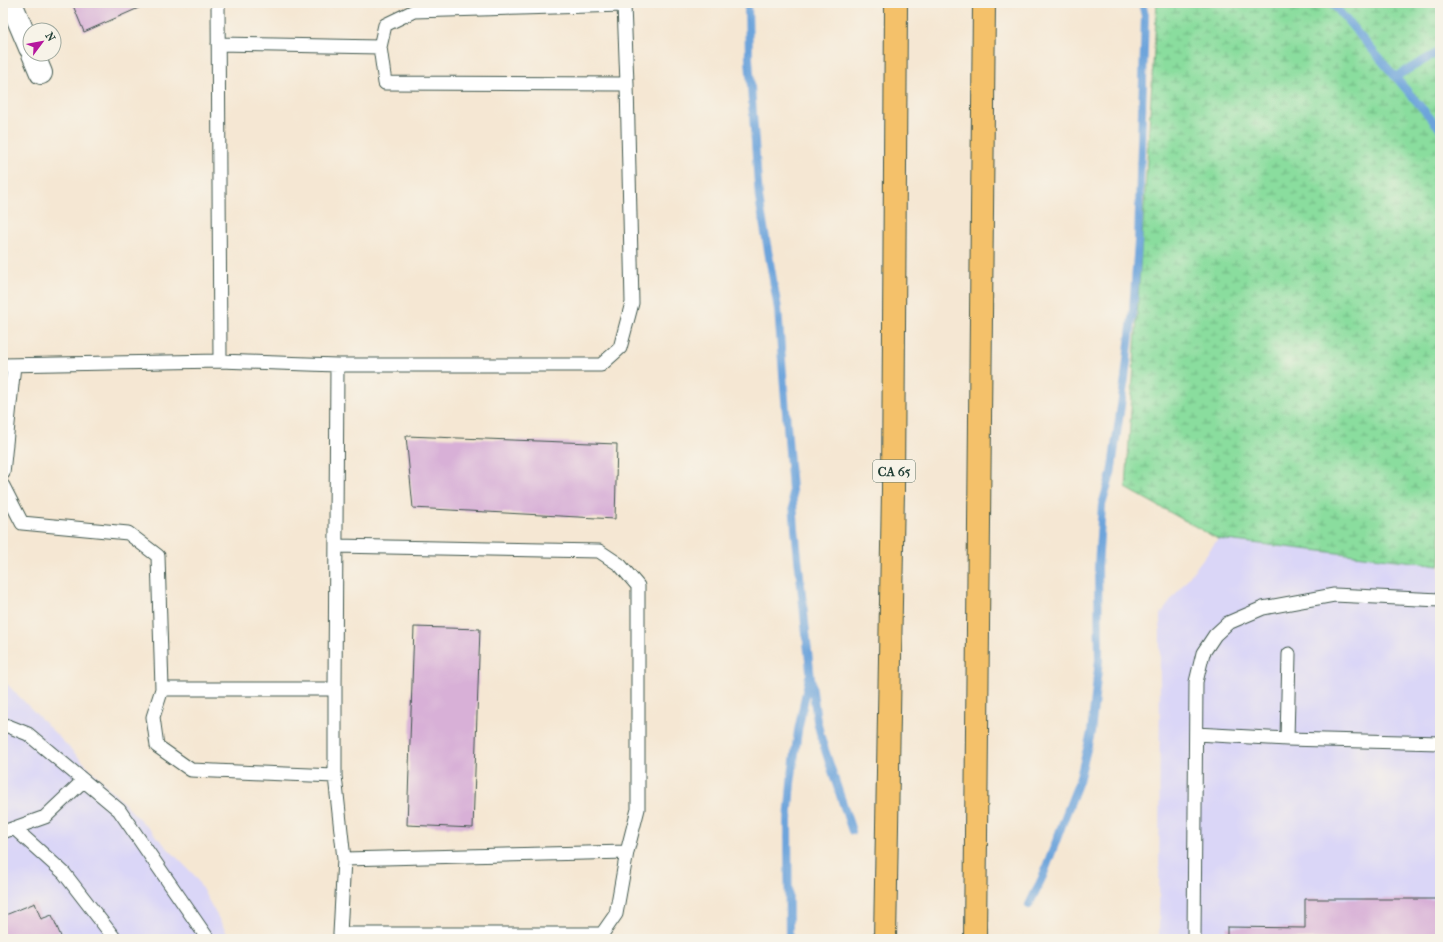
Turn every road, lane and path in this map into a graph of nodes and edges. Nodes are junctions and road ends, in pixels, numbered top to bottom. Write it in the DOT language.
graph roads {
  1 [pos="11,3"];
  2 [pos="218,3"];
  3 [pos="896,3"];
  4 [pos="984,3"];
  5 [pos="624,4"];
  6 [pos="22,29"];
  7 [pos="218,44"];
  8 [pos="380,46"];
  9 [pos="627,84"];
  10 [pos="220,361"];
  11 [pos="9,365"];
  12 [pos="337,365"];
  13 [pos="3,473"];
  14 [pos="3,486"];
  15 [pos="336,546"];
  16 [pos="1440,600"];
  17 [pos="1289,654"];
  18 [pos="162,688"];
  19 [pos="335,689"];
  20 [pos="3,724"];
  21 [pos="1196,734"];
  22 [pos="1287,740"];
  23 [pos="1440,743"];
  24 [pos="335,776"];
  25 [pos="83,780"];
  26 [pos="9,830"];
  27 [pos="627,852"];
  28 [pos="344,859"];
  29 [pos="340,936"];
  30 [pos="116,939"];
  31 [pos="208,939"];
  32 [pos="886,939"];
  33 [pos="975,939"];
  34 [pos="1194,939"];
  1 -- 6 [label="street"];
  2 -- 7 [label="lane"];
  3 -- 32 [label="highway, CA 65"];
  4 -- 33 [label="highway"];
  5 -- 8 [label="lane"];
  5 -- 9 [label="lane"];
  7 -- 8 [label="lane"];
  7 -- 10 [label="lane"];
  8 -- 9 [label="lane"];
  9 -- 12 [label="lane"];
  10 -- 11 [label="lane"];
  10 -- 12 [label="lane"];
  11 -- 13 [label="lane"];
  12 -- 15 [label="lane"];
  14 -- 18 [label="lane"];
  15 -- 19 [label="lane"];
  15 -- 27 [label="lane"];
  16 -- 21 [label="lane"];
  17 -- 22 [label="lane"];
  18 -- 19 [label="lane"];
  18 -- 24 [label="lane"];
  19 -- 24 [label="lane"];
  20 -- 25 [label="lane"];
  21 -- 22 [label="lane"];
  21 -- 34 [label="lane"];
  22 -- 23 [label="lane"];
  24 -- 28 [label="lane"];
  25 -- 26 [label="lane"];
  25 -- 31 [label="lane"];
  26 -- 30 [label="lane"];
  27 -- 28 [label="lane"];
  27 -- 29 [label="lane"];
  28 -- 29 [label="lane"];
}
